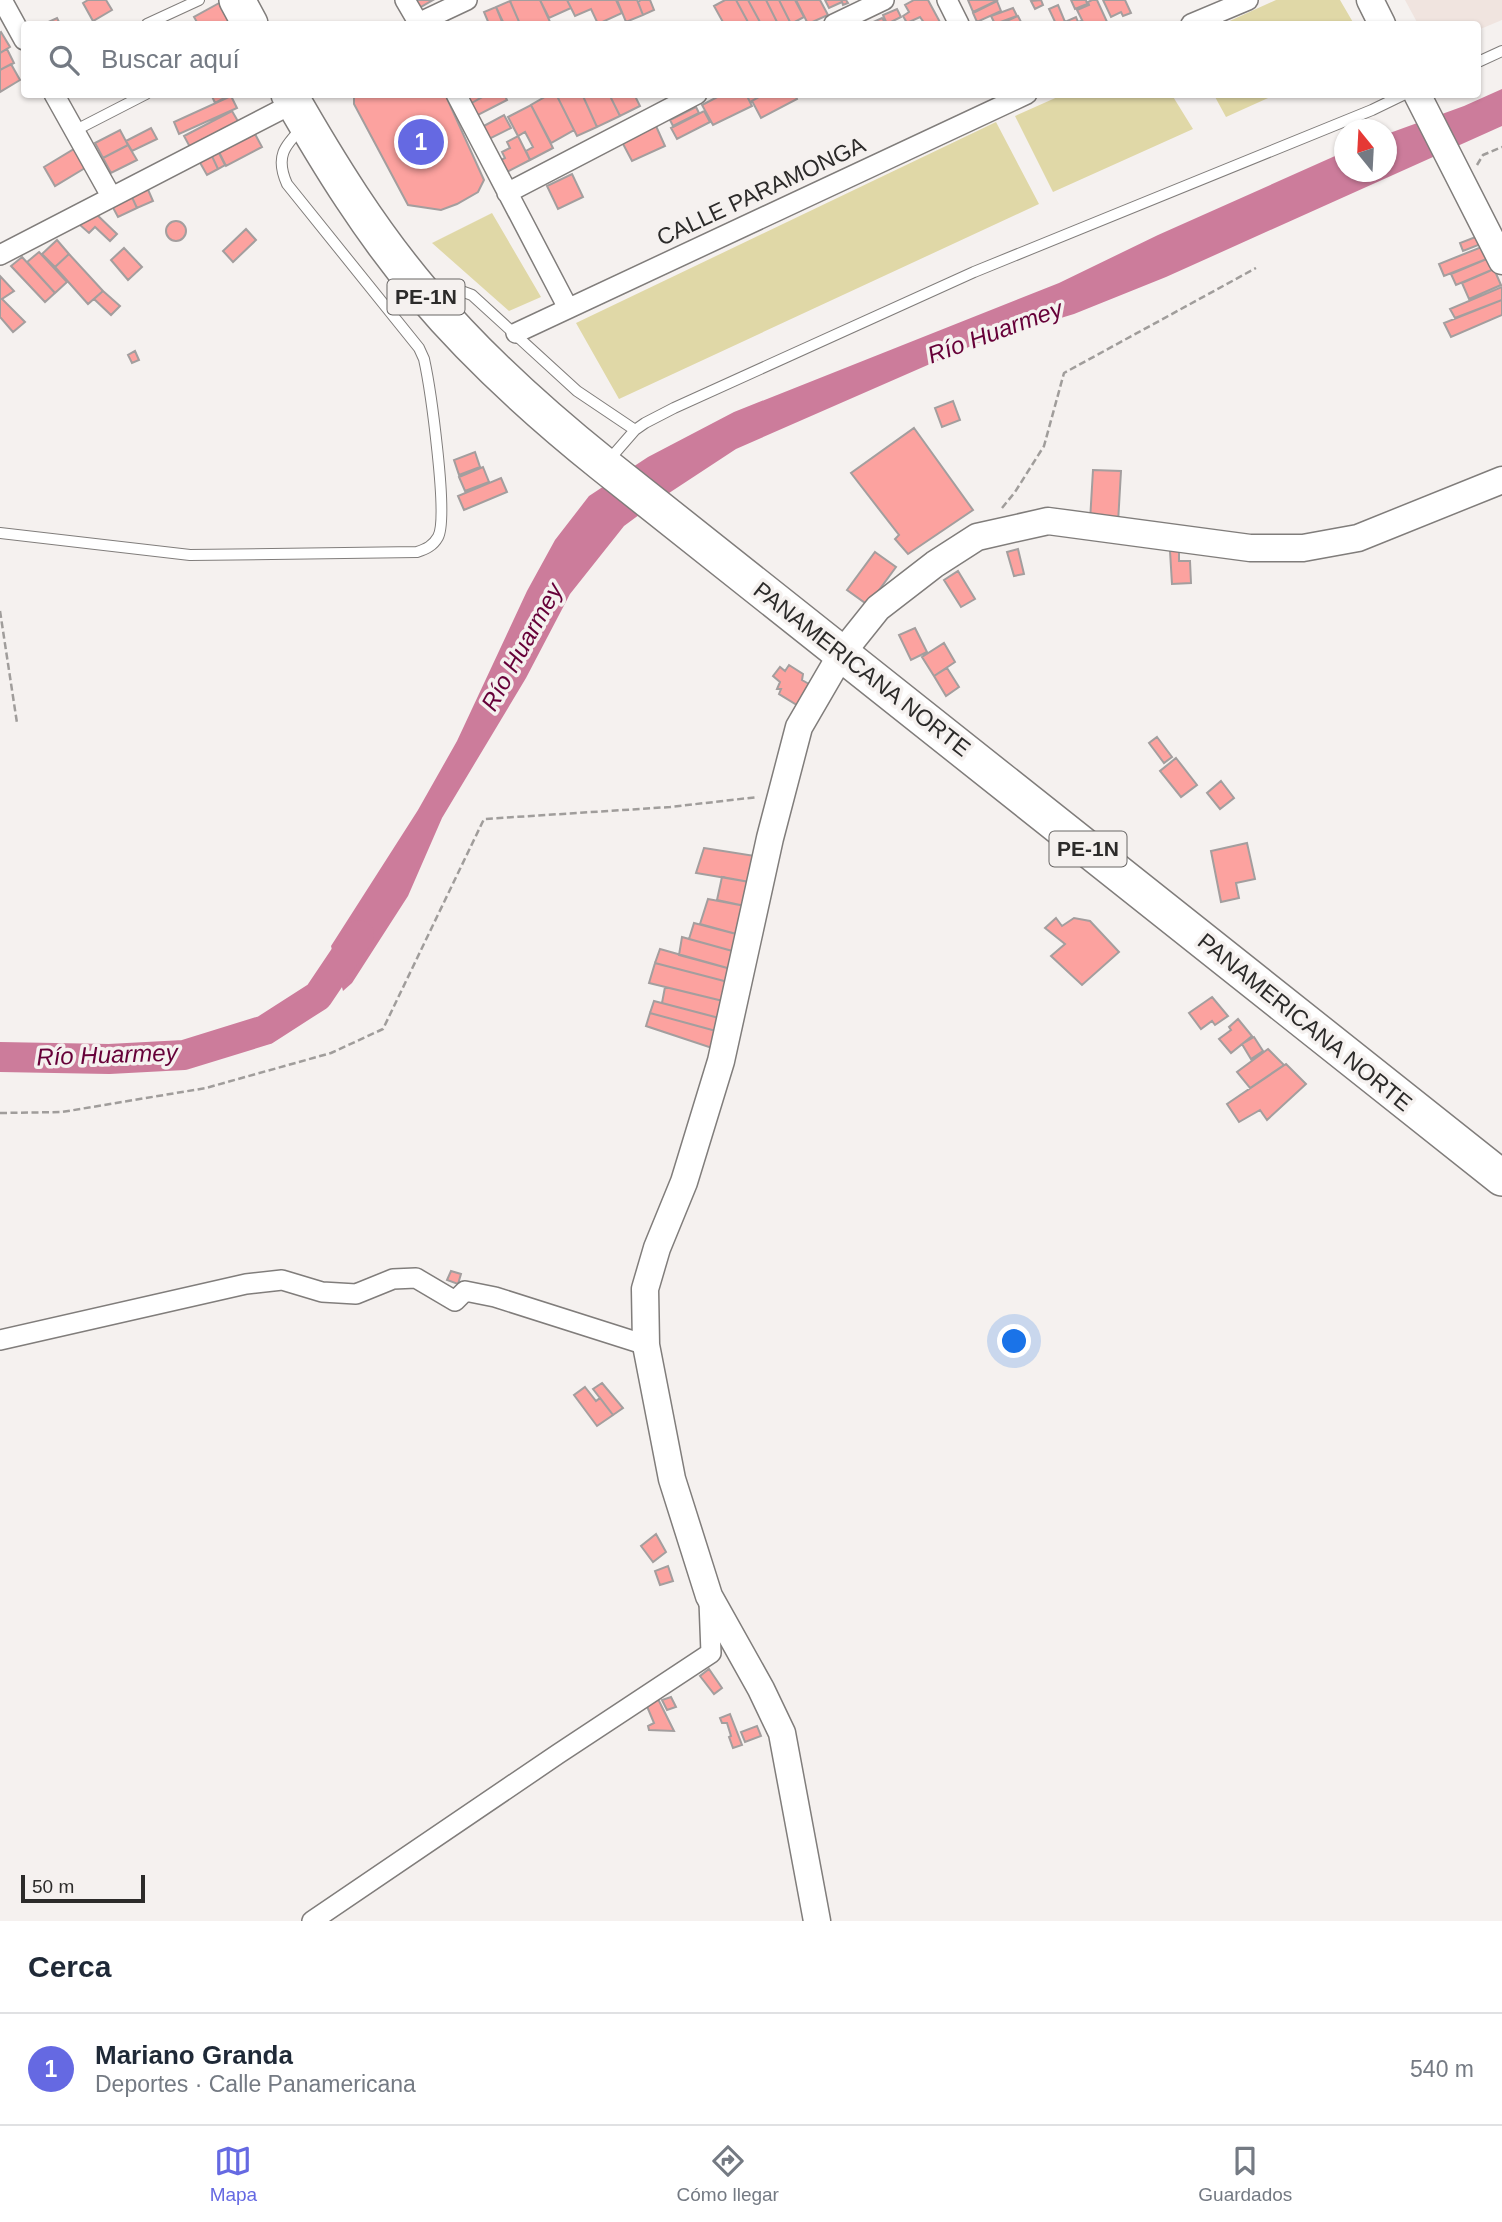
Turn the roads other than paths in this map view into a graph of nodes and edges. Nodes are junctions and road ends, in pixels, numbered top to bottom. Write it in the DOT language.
graph roads {
  1 [pos="2,0"];
  2 [pos="199,0"];
  3 [pos="237,0"];
  4 [pos="405,0"];
  5 [pos="467,0"];
  6 [pos="884,0"];
  7 [pos="947,0"];
  8 [pos="1248,0"];
  9 [pos="154,21"];
  10 [pos="248,21"];
  11 [pos="416,21"];
  12 [pos="424,21"];
  13 [pos="840,21"];
  14 [pos="958,21"];
  15 [pos="1198,21"];
  16 [pos="21,35"];
  17 [pos="1502,51"];
  18 [pos="1481,61"];
  19 [pos="56,98"];
  20 [pos="138,98"];
  21 [pos="458,98"];
  22 [pos="689,98"];
  23 [pos="1408,98"];
  24 [pos="1415,98"];
  25 [pos="998,100"];
  26 [pos="297,107"];
  27 [pos="74,131"];
  28 [pos="507,193"];
  29 [pos="111,196"];
  30 [pos="0,255"];
  31 [pos="1502,261"];
  32 [pos="422,292"];
  33 [pos="568,308"];
  34 [pos="516,333"];
  35 [pos="635,430"];
  36 [pos="604,465"];
  37 [pos="1502,480"];
  38 [pos="0,533"];
  39 [pos="842,653"];
  40 [pos="1502,1178"];
  41 [pos="0,1340"];
  42 [pos="646,1345"];
  43 [pos="709,1596"];
  44 [pos="312,1921"];
  45 [pos="817,1921"];
  1 -- 16 [label="street"];
  2 -- 9 [label="lane"];
  3 -- 10 [label="highway"];
  4 -- 11 [label="street"];
  5 -- 12 [label="street"];
  6 -- 13 [label="street"];
  7 -- 14 [label="street"];
  8 -- 15 [label="street"];
  17 -- 18 [label="lane"];
  19 -- 27 [label="street"];
  20 -- 27 [label="lane"];
  21 -- 28 [label="street"];
  22 -- 28 [label="street"];
  23 -- 35 [label="lane"];
  24 -- 31 [label="street"];
  25 -- 33 [label="street, CALLE PARAMONGA"];
  26 -- 29 [label="street"];
  26 -- 32 [label="highway, PANAMERICANA NORTE / PE-1N"];
  26 -- 38 [label="lane"];
  27 -- 29 [label="street"];
  28 -- 33 [label="street"];
  29 -- 30 [label="street"];
  32 -- 34 [label="lane"];
  32 -- 36 [label="highway, PANAMERICANA NORTE / PE-1N"];
  33 -- 34 [label="street, CALLE PARAMONGA"];
  34 -- 35 [label="lane"];
  35 -- 36 [label="lane"];
  36 -- 39 [label="highway, PANAMERICANA NORTE / PE-1N"];
  37 -- 39 [label="street"];
  39 -- 40 [label="highway, PANAMERICANA NORTE / PE-1N"];
  39 -- 42 [label="street"];
  41 -- 42 [label="street"];
  42 -- 43 [label="street"];
  43 -- 44 [label="street"];
  43 -- 45 [label="street"];
}
